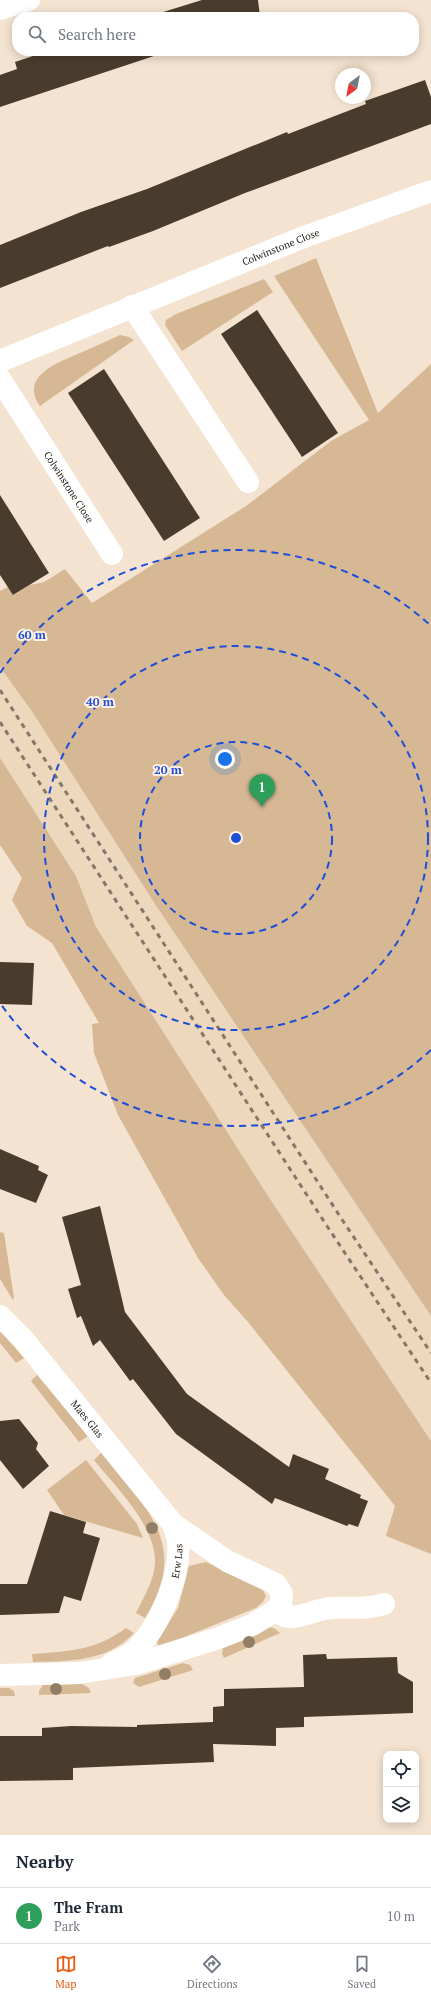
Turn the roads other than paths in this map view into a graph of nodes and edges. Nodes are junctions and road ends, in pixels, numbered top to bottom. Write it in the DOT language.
graph roads {
  1 [pos="29,0"];
  2 [pos="0,9"];
  3 [pos="431,191"];
  4 [pos="132,306"];
  5 [pos="0,361"];
  6 [pos="0,379"];
  7 [pos="248,482"];
  8 [pos="112,554"];
  9 [pos="0,1316"];
  10 [pos="173,1524"];
  11 [pos="384,1604"];
  12 [pos="275,1611"];
  13 [pos="101,1669"];
  14 [pos="0,1676"];
  1 -- 2 [label="street"];
  3 -- 4 [label="street, Colwinstone Close"];
  4 -- 5 [label="street, Colwinstone Close"];
  4 -- 7 [label="street"];
  6 -- 8 [label="street, Colwinstone Close"];
  9 -- 10 [label="street, Maes Glas"];
  10 -- 12 [label="street, Erw Las"];
  10 -- 13 [label="street, Erw Las"];
  11 -- 12 [label="street"];
  12 -- 13 [label="street, Erw Las"];
  13 -- 14 [label="street, Erw Las"];
}
